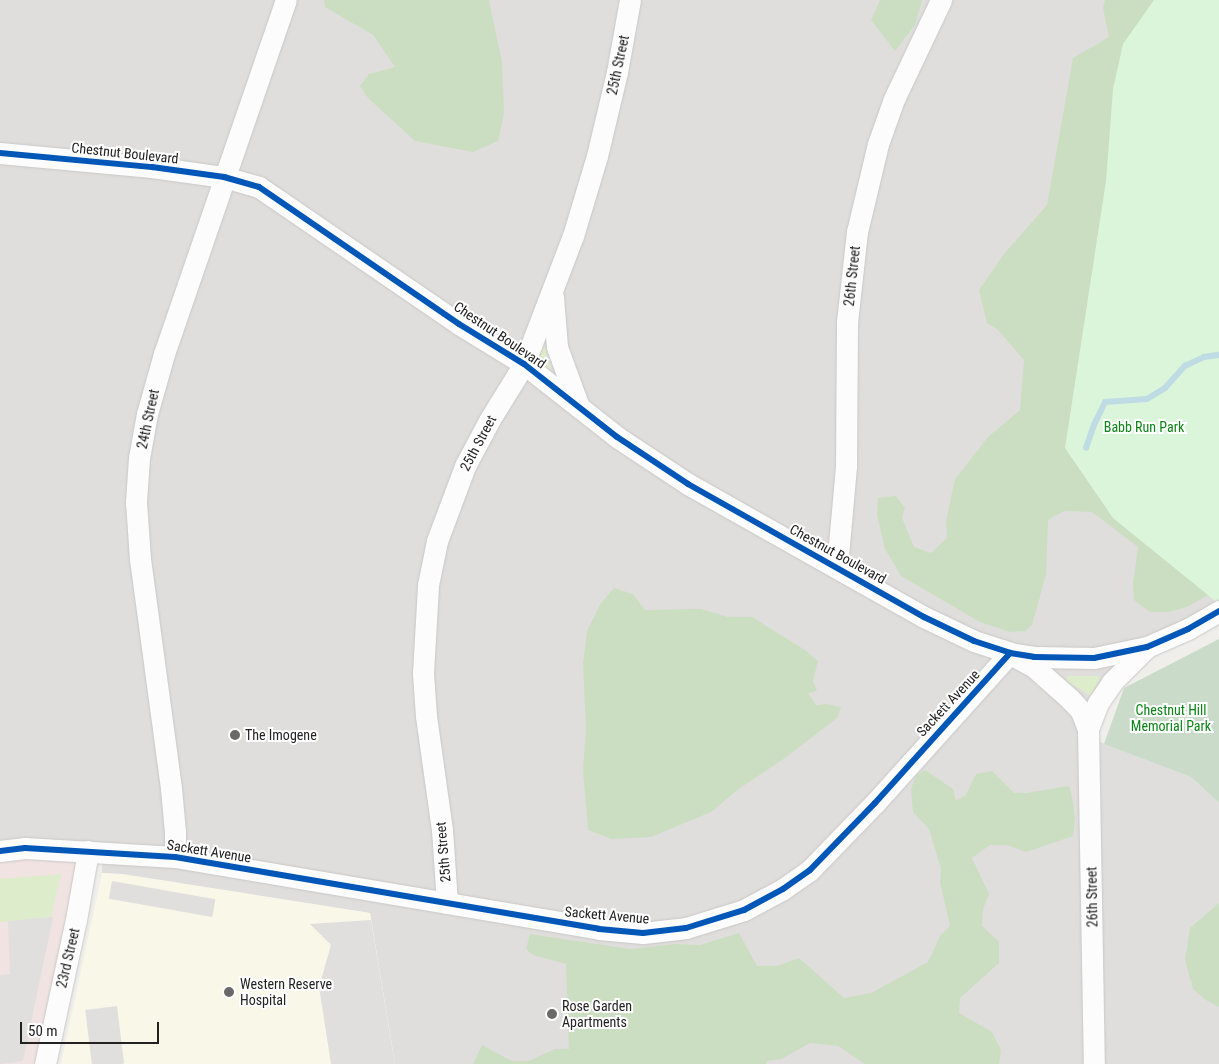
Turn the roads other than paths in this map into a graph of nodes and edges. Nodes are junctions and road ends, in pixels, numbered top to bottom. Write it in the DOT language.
graph roads {
  1 [pos="286,0"];
  2 [pos="630,0"];
  3 [pos="941,0"];
  4 [pos="0,153"];
  5 [pos="224,177"];
  6 [pos="553,288"];
  7 [pos="524,364"];
  8 [pos="579,408"];
  9 [pos="837,567"];
  10 [pos="1219,611"];
  11 [pos="1147,647"];
  12 [pos="1010,653"];
  13 [pos="1088,730"];
  14 [pos="0,851"];
  15 [pos="88,851"];
  16 [pos="175,857"];
  17 [pos="447,903"];
  18 [pos="45,1064"];
  19 [pos="1094,1064"];
  1 -- 5 [label="street, 24th Street"];
  2 -- 6 [label="street, 25th Street"];
  3 -- 9 [label="street, 26th Street"];
  4 -- 5 [label="street, Chestnut Boulevard"];
  5 -- 7 [label="street, Chestnut Boulevard"];
  5 -- 16 [label="street, 24th Street"];
  6 -- 7 [label="street, 25th Street"];
  6 -- 8 [label="street"];
  7 -- 8 [label="street, Chestnut Boulevard"];
  7 -- 17 [label="street, 25th Street"];
  8 -- 9 [label="street, Chestnut Boulevard"];
  9 -- 12 [label="street, Chestnut Boulevard"];
  10 -- 11 [label="street"];
  11 -- 12 [label="street"];
  11 -- 13 [label="street, 26th Street"];
  12 -- 13 [label="street, 26th Street"];
  12 -- 17 [label="street, Sackett Avenue"];
  13 -- 19 [label="street, 26th Street"];
  14 -- 15 [label="street, Sackett Avenue"];
  15 -- 16 [label="street, Sackett Avenue"];
  15 -- 18 [label="street, 23rd Street"];
  16 -- 17 [label="street, Sackett Avenue"];
}
